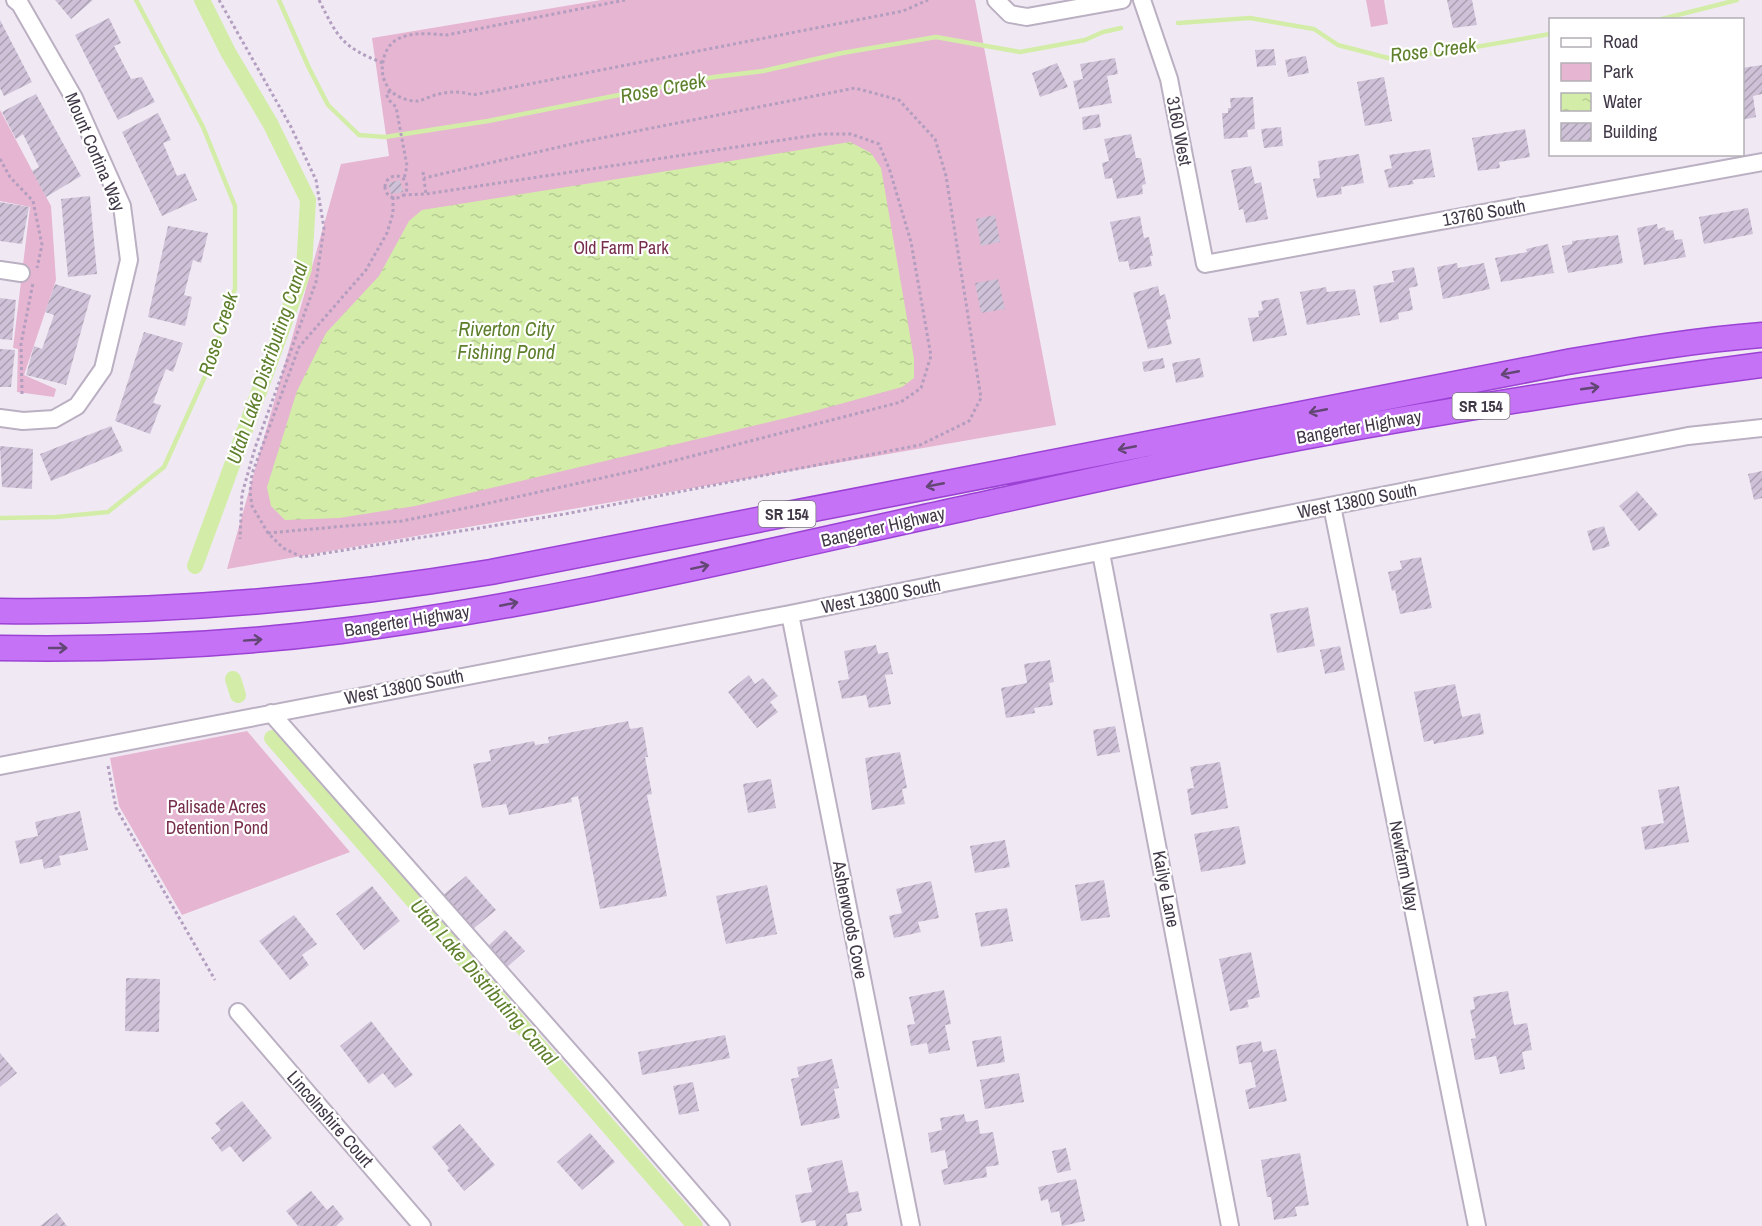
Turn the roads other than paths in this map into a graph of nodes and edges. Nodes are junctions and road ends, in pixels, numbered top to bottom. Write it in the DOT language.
graph roads {
  1 [pos="15,0"];
  2 [pos="996,0"];
  3 [pos="1122,0"];
  4 [pos="1142,0"];
  5 [pos="1762,162"];
  6 [pos="1205,264"];
  7 [pos="0,270"];
  8 [pos="21,273"];
  9 [pos="1762,323"];
  10 [pos="1762,335"];
  11 [pos="1567,362"];
  12 [pos="1762,365"];
  13 [pos="1762,370"];
  14 [pos="1658,378"];
  15 [pos="0,418"];
  16 [pos="1762,428"];
  17 [pos="1332,506"];
  18 [pos="1101,553"];
  19 [pos="0,611"];
  20 [pos="790,614"];
  21 [pos="0,648"];
  22 [pos="271,713"];
  23 [pos="0,766"];
  24 [pos="238,1012"];
  25 [pos="422,1226"];
  26 [pos="721,1226"];
  27 [pos="911,1226"];
  28 [pos="1230,1226"];
  29 [pos="1477,1226"];
  1 -- 15 [label="street, Mount Cortina Way"];
  2 -- 3 [label="street"];
  4 -- 6 [label="street, 3160 West"];
  5 -- 6 [label="street, 13760 South"];
  7 -- 8 [label="street"];
  9 -- 11 [label="highway"];
  10 -- 11 [label="highway, Bangerter Highway / SR 154"];
  11 -- 19 [label="highway, Bangerter Highway / SR 154, one-way"];
  12 -- 14 [label="highway, Bangerter Highway / SR 154"];
  13 -- 14 [label="highway"];
  21 -- 14 [label="highway, Bangerter Highway / SR 154, one-way"];
  16 -- 17 [label="street, West 13800 South"];
  17 -- 18 [label="street, West 13800 South"];
  17 -- 29 [label="street, Newfarm Way"];
  18 -- 20 [label="street, West 13800 South"];
  18 -- 28 [label="street, Kailye Lane"];
  20 -- 22 [label="street, West 13800 South"];
  20 -- 27 [label="street, Asherwoods Cove"];
  22 -- 23 [label="street, West 13800 South"];
  22 -- 26 [label="street"];
  24 -- 25 [label="street, Lincolnshire Court"];
}
